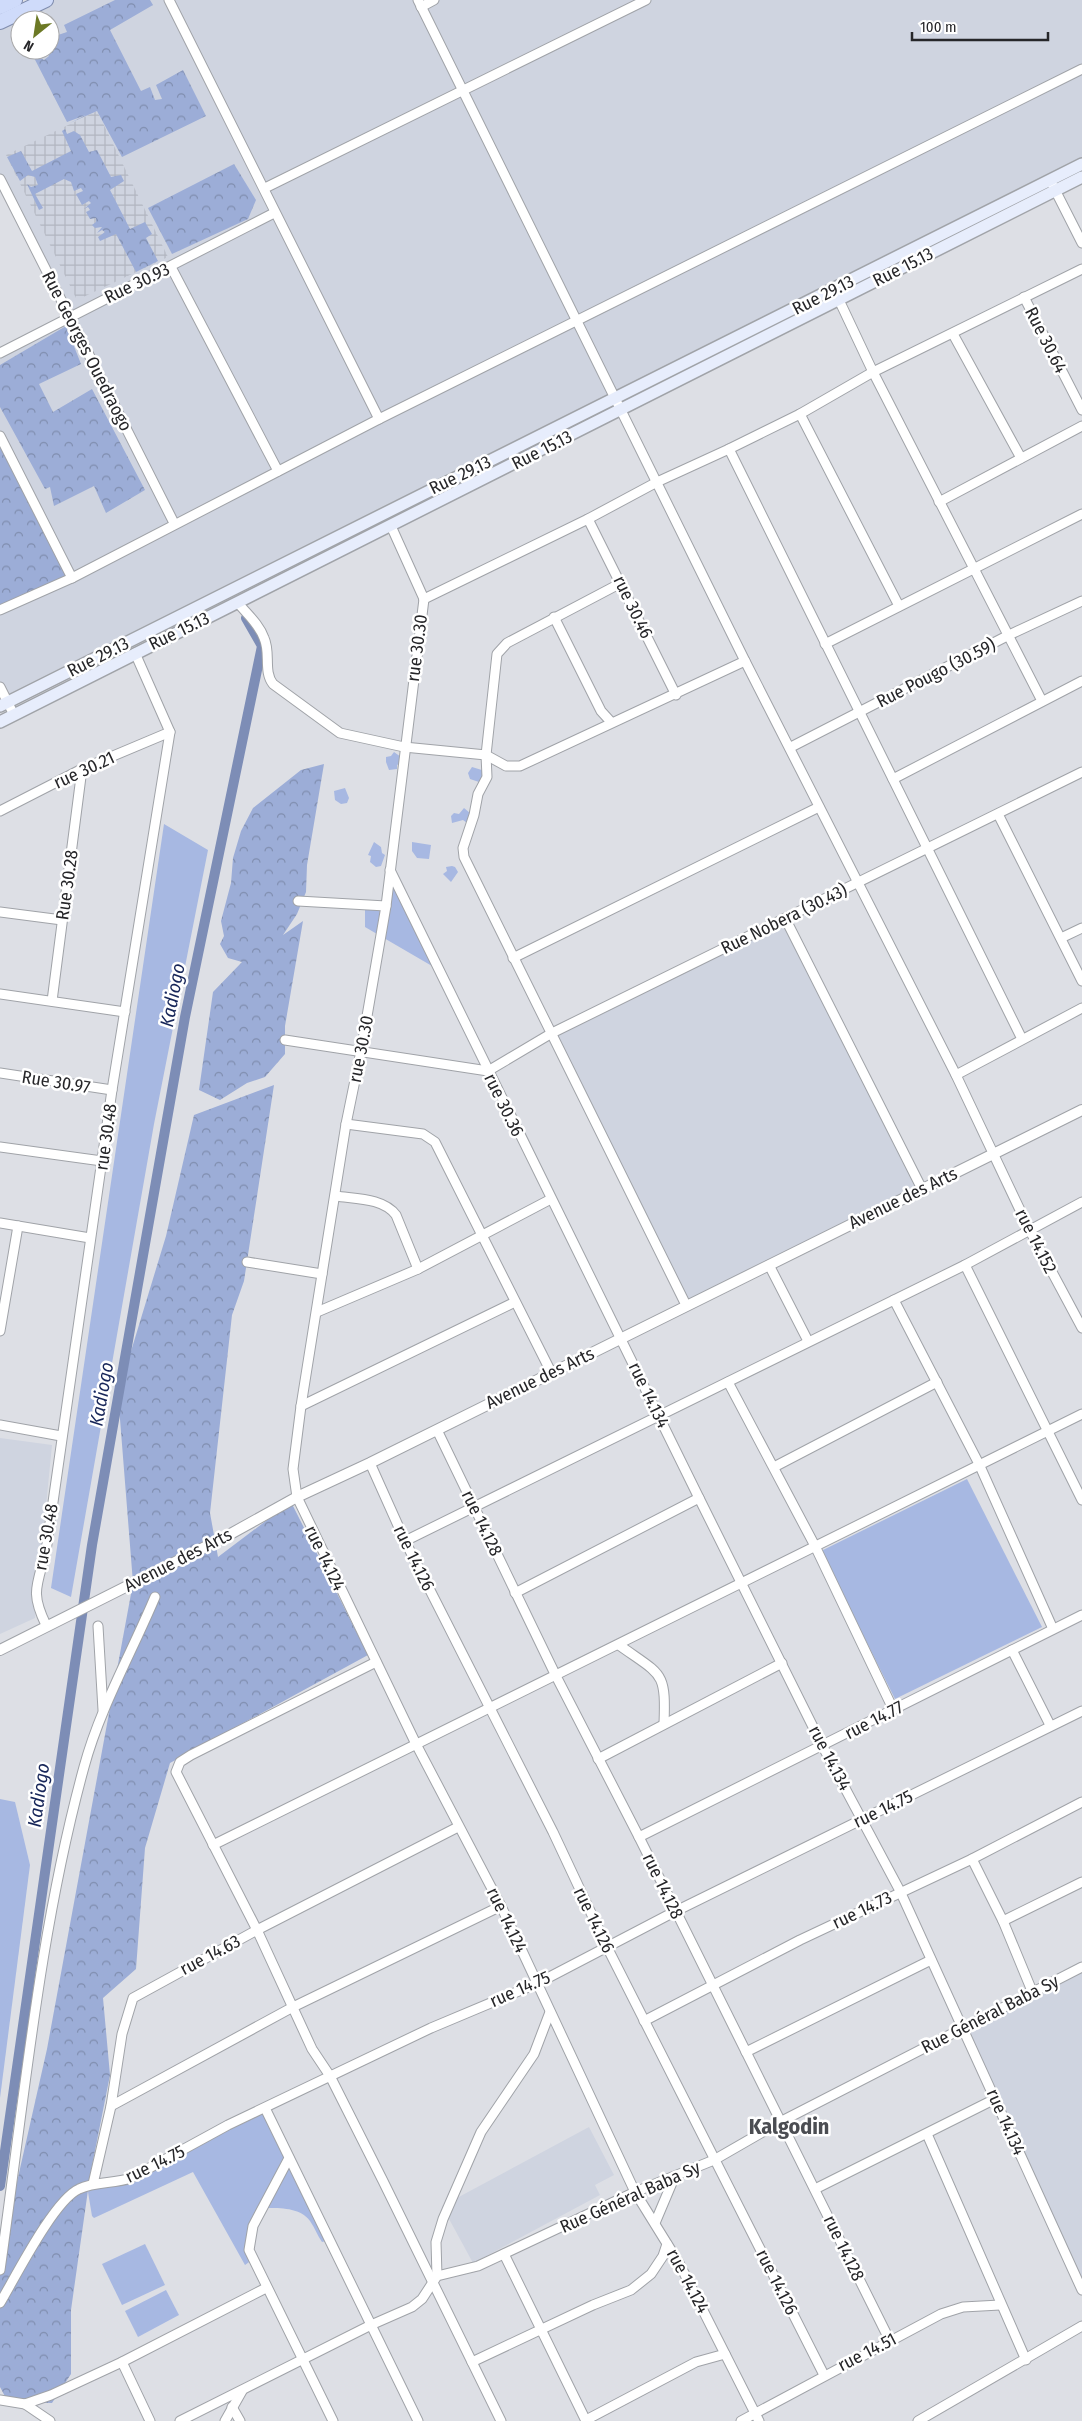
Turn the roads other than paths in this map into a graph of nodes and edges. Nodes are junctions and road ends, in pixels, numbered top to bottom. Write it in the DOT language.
graph roads {
  1 [pos="15,0"];
  2 [pos="46,0"];
  3 [pos="169,0"];
  4 [pos="434,0"];
  5 [pos="646,0"];
  6 [pos="420,3"];
  7 [pos="0,7"];
  8 [pos="0,22"];
  9 [pos="1082,69"];
  10 [pos="464,91"];
  11 [pos="1082,164"];
  12 [pos="1082,177"];
  13 [pos="0,179"];
  14 [pos="1053,185"];
  15 [pos="265,188"];
  16 [pos="274,213"];
  17 [pos="1082,243"];
  18 [pos="171,267"];
  19 [pos="1082,269"];
  20 [pos="1024,297"];
  21 [pos="839,300"];
  22 [pos="71,316"];
  23 [pos="577,320"];
  24 [pos="953,334"];
  25 [pos="0,353"];
  26 [pos="872,372"];
  27 [pos="616,399"];
  28 [pos="622,410"];
  29 [pos="1082,410"];
  30 [pos="800,414"];
  31 [pos="379,419"];
  32 [pos="1082,426"];
  33 [pos="0,436"];
  34 [pos="729,449"];
  35 [pos="1021,458"];
  36 [pos="278,471"];
  37 [pos="657,482"];
  38 [pos="939,502"];
  39 [pos="1082,514"];
  40 [pos="588,520"];
  41 [pos="174,524"];
  42 [pos="391,526"];
  43 [pos="973,568"];
  44 [pos="72,578"];
  45 [pos="621,582"];
  46 [pos="424,598"];
  47 [pos="1082,601"];
  48 [pos="238,603"];
  49 [pos="899,606"];
  50 [pos="0,610"];
  51 [pos="554,617"];
  52 [pos="1009,635"];
  53 [pos="825,644"];
  54 [pos="134,653"];
  55 [pos="745,661"];
  56 [pos="1082,681"];
  57 [pos="0,687"];
  58 [pos="676,695"];
  59 [pos="1042,701"];
  60 [pos="4,704"];
  61 [pos="859,712"];
  62 [pos="14,715"];
  63 [pos="0,722"];
  64 [pos="611,722"];
  65 [pos="170,732"];
  66 [pos="404,747"];
  67 [pos="791,747"];
  68 [pos="486,755"];
  69 [pos="82,769"];
  70 [pos="1082,772"];
  71 [pos="893,779"];
  72 [pos="819,806"];
  73 [pos="0,811"];
  74 [pos="998,814"];
  75 [pos="928,849"];
  76 [pos="390,870"];
  77 [pos="860,883"];
  78 [pos="298,901"];
  79 [pos="386,906"];
  80 [pos="0,912"];
  81 [pos="785,918"];
  82 [pos="62,920"];
  83 [pos="1082,928"];
  84 [pos="1062,938"];
  85 [pos="514,958"];
  86 [pos="1082,981"];
  87 [pos="0,994"];
  88 [pos="52,1001"];
  89 [pos="1082,1008"];
  90 [pos="125,1012"];
  91 [pos="552,1033"];
  92 [pos="1022,1039"];
  93 [pos="285,1040"];
  94 [pos="361,1051"];
  95 [pos="488,1071"];
  96 [pos="0,1073"];
  97 [pos="956,1075"];
  98 [pos="112,1090"];
  99 [pos="1082,1110"];
  100 [pos="346,1124"];
  101 [pos="0,1147"];
  102 [pos="993,1153"];
  103 [pos="102,1161"];
  104 [pos="922,1189"];
  105 [pos="336,1196"];
  106 [pos="551,1199"];
  107 [pos="1082,1202"];
  108 [pos="0,1223"];
  109 [pos="18,1226"];
  110 [pos="1029,1229"];
  111 [pos="482,1234"];
  112 [pos="90,1238"];
  113 [pos="246,1262"];
  114 [pos="768,1265"];
  115 [pos="965,1265"];
  116 [pos="418,1268"];
  117 [pos="322,1274"];
  118 [pos="894,1300"];
  119 [pos="515,1302"];
  120 [pos="686,1305"];
  121 [pos="1078,1309"];
  122 [pos="317,1312"];
  123 [pos="1082,1328"];
  124 [pos="0,1331"];
  125 [pos="621,1338"];
  126 [pos="808,1342"];
  127 [pos="551,1372"];
  128 [pos="728,1382"];
  129 [pos="937,1382"];
  130 [pos="301,1406"];
  131 [pos="1082,1414"];
  132 [pos="658,1416"];
  133 [pos="0,1425"];
  134 [pos="437,1430"];
  135 [pos="1046,1431"];
  136 [pos="61,1436"];
  137 [pos="370,1463"];
  138 [pos="979,1464"];
  139 [pos="774,1467"];
  140 [pos="297,1497"];
  141 [pos="698,1498"];
  142 [pos="1082,1500"];
  143 [pos="475,1508"];
  144 [pos="405,1541"];
  145 [pos="815,1546"];
  146 [pos="742,1581"];
  147 [pos="515,1592"];
  148 [pos="155,1597"];
  149 [pos="1082,1615"];
  150 [pos="46,1625"];
  151 [pos="98,1626"];
  152 [pos="1053,1629"];
  153 [pos="619,1645"];
  154 [pos="0,1650"];
  155 [pos="1012,1650"];
  156 [pos="376,1662"];
  157 [pos="782,1663"];
  158 [pos="556,1676"];
  159 [pos="893,1709"];
  160 [pos="103,1710"];
  161 [pos="490,1710"];
  162 [pos="1082,1711"];
  163 [pos="664,1724"];
  164 [pos="1050,1725"];
  165 [pos="416,1744"];
  166 [pos="823,1747"];
  167 [pos="598,1759"];
  168 [pos="1082,1802"];
  169 [pos="862,1819"];
  170 [pos="458,1827"];
  171 [pos="639,1838"];
  172 [pos="213,1845"];
  173 [pos="972,1859"];
  174 [pos="1082,1882"];
  175 [pos="900,1892"];
  176 [pos="501,1906"];
  177 [pos="674,1912"];
  178 [pos="1003,1922"];
  179 [pos="257,1930"];
  180 [pos="607,1947"];
  181 [pos="931,1960"];
  182 [pos="1082,1967"];
  183 [pos="538,1983"];
  184 [pos="712,1984"];
  185 [pos="1032,1991"];
  186 [pos="293,2006"];
  187 [pos="550,2012"];
  188 [pos="644,2021"];
  189 [pos="963,2026"];
  190 [pos="746,2052"];
  191 [pos="330,2076"];
  192 [pos="995,2099"];
  193 [pos="111,2106"];
  194 [pos="265,2108"];
  195 [pos="780,2122"];
  196 [pos="927,2134"];
  197 [pos="289,2158"];
  198 [pos="714,2160"];
  199 [pos="674,2178"];
  200 [pos="93,2184"];
  201 [pos="815,2189"];
  202 [pos="634,2192"];
  203 [pos="655,2223"];
  204 [pos="668,2244"];
  205 [pos="504,2254"];
  206 [pos="0,2270"];
  207 [pos="434,2279"];
  208 [pos="266,2288"];
  209 [pos="1082,2290"];
  210 [pos="0,2303"];
  211 [pos="1000,2305"];
  212 [pos="371,2325"];
  213 [pos="1082,2326"];
  214 [pos="542,2329"];
  215 [pos="890,2340"];
  216 [pos="725,2354"];
  217 [pos="302,2359"];
  218 [pos="1026,2360"];
  219 [pos="122,2362"];
  220 [pos="472,2362"];
  221 [pos="824,2375"];
  222 [pos="242,2390"];
  223 [pos="0,2400"];
  224 [pos="25,2404"];
  225 [pos="232,2407"];
  226 [pos="36,2411"];
  227 [pos="757,2417"];
  228 [pos="33,2421"];
  229 [pos="50,2421"];
  230 [pos="150,2421"];
  231 [pos="180,2421"];
  232 [pos="225,2421"];
  233 [pos="240,2421"];
  234 [pos="333,2421"];
  235 [pos="418,2421"];
  236 [pos="501,2421"];
  237 [pos="586,2421"];
  238 [pos="741,2421"];
  239 [pos="918,2421"];
  1 -- 7 [label="main road"];
  2 -- 8 [label="main road"];
  3 -- 15 [label="street"];
  4 -- 6 [label="street"];
  5 -- 10 [label="street"];
  6 -- 10 [label="street, rue 14.152"];
  9 -- 23 [label="street"];
  10 -- 15 [label="street"];
  10 -- 23 [label="street, rue 14.152"];
  11 -- 14 [label="main road, Rue 29.13"];
  12 -- 14 [label="main road, Rue 15.13"];
  13 -- 22 [label="street, Rue Georges Ouedraogo"];
  14 -- 17 [label="street"];
  14 -- 21 [label="main road, Rue 15.13"];
  14 -- 27 [label="main road, Rue 29.13"];
  15 -- 16 [label="street"];
  16 -- 18 [label="street, Rue 30.93"];
  16 -- 31 [label="street"];
  18 -- 22 [label="street, Rue 30.93"];
  18 -- 36 [label="street"];
  19 -- 20 [label="street"];
  20 -- 24 [label="street"];
  20 -- 29 [label="street, Rue 30.64"];
  21 -- 26 [label="street"];
  21 -- 28 [label="main road, Rue 15.13"];
  22 -- 25 [label="street, Rue 30.93"];
  22 -- 41 [label="street, Rue Georges Ouedraogo"];
  23 -- 27 [label="street, rue 14.152"];
  23 -- 31 [label="street"];
  24 -- 26 [label="street"];
  24 -- 35 [label="street"];
  26 -- 30 [label="street"];
  26 -- 38 [label="street"];
  27 -- 28 [label="street, rue 14.152"];
  27 -- 60 [label="main road, Rue 29.13"];
  28 -- 37 [label="street, rue 14.152"];
  28 -- 42 [label="main road, Rue 15.13"];
  30 -- 34 [label="street"];
  30 -- 49 [label="street"];
  31 -- 36 [label="street"];
  32 -- 35 [label="street"];
  33 -- 44 [label="street"];
  34 -- 37 [label="street"];
  34 -- 53 [label="street"];
  35 -- 38 [label="street"];
  36 -- 41 [label="street"];
  37 -- 40 [label="street"];
  37 -- 55 [label="street, rue 14.152"];
  38 -- 43 [label="street"];
  39 -- 43 [label="street"];
  40 -- 45 [label="street, rue 30.46"];
  40 -- 46 [label="street"];
  41 -- 44 [label="street"];
  42 -- 46 [label="street"];
  42 -- 48 [label="main road, Rue 15.13"];
  43 -- 49 [label="street"];
  43 -- 52 [label="street"];
  44 -- 50 [label="street"];
  45 -- 51 [label="street"];
  45 -- 58 [label="street, rue 30.46"];
  46 -- 66 [label="street, rue 30.30"];
  47 -- 52 [label="street, Rue Pougo (30.59)"];
  48 -- 54 [label="main road, Rue 15.13"];
  48 -- 66 [label="street"];
  49 -- 53 [label="street"];
  51 -- 64 [label="street"];
  51 -- 68 [label="street"];
  52 -- 59 [label="street"];
  52 -- 61 [label="street, Rue Pougo (30.59)"];
  53 -- 61 [label="street"];
  54 -- 62 [label="main road, Rue 15.13"];
  54 -- 65 [label="street"];
  55 -- 58 [label="street"];
  55 -- 67 [label="street, rue 14.152"];
  56 -- 59 [label="street"];
  57 -- 60 [label="street"];
  58 -- 64 [label="street"];
  59 -- 71 [label="street"];
  60 -- 62 [label="street"];
  61 -- 67 [label="street, Rue Pougo (30.59)"];
  61 -- 71 [label="street"];
  62 -- 63 [label="main road, Rue 15.13"];
  64 -- 68 [label="street"];
  65 -- 69 [label="street, rue 30.21"];
  65 -- 90 [label="street, rue 30.48"];
  66 -- 68 [label="street"];
  66 -- 76 [label="street, rue 30.30"];
  67 -- 72 [label="street, rue 14.152"];
  68 -- 85 [label="street"];
  69 -- 73 [label="street, rue 30.21"];
  69 -- 82 [label="street, Rue 30.28"];
  70 -- 74 [label="street, Rue Nobera (30.43)"];
  71 -- 75 [label="street"];
  72 -- 77 [label="street, rue 14.152"];
  72 -- 85 [label="street"];
  74 -- 75 [label="street, Rue Nobera (30.43)"];
  74 -- 84 [label="street"];
  75 -- 77 [label="street, Rue Nobera (30.43)"];
  75 -- 92 [label="street"];
  76 -- 79 [label="street, rue 30.30"];
  76 -- 95 [label="street, rue 30.36"];
  77 -- 81 [label="street, Rue Nobera (30.43)"];
  77 -- 97 [label="street, rue 14.152"];
  78 -- 79 [label="street"];
  79 -- 94 [label="street, rue 30.30"];
  80 -- 82 [label="street"];
  81 -- 91 [label="street, Rue Nobera (30.43)"];
  81 -- 104 [label="street"];
  82 -- 88 [label="street, Rue 30.28"];
  83 -- 84 [label="street"];
  84 -- 86 [label="street"];
  85 -- 91 [label="street"];
  87 -- 88 [label="street"];
  88 -- 90 [label="street"];
  89 -- 92 [label="street"];
  90 -- 98 [label="street, rue 30.48"];
  91 -- 95 [label="street, Rue Nobera (30.43)"];
  91 -- 120 [label="street"];
  92 -- 97 [label="street"];
  93 -- 94 [label="street"];
  94 -- 95 [label="street"];
  94 -- 100 [label="street, rue 30.30"];
  95 -- 106 [label="street, rue 30.36"];
  96 -- 98 [label="street, Rue 30.97"];
  97 -- 102 [label="street, rue 14.152"];
  98 -- 103 [label="street, rue 30.48"];
  99 -- 102 [label="street, Avenue des Arts"];
  100 -- 105 [label="street, rue 30.30"];
  100 -- 111 [label="street"];
  101 -- 103 [label="street"];
  102 -- 104 [label="street, Avenue des Arts"];
  102 -- 110 [label="street, rue 14.152"];
  103 -- 112 [label="street, rue 30.48"];
  104 -- 114 [label="street, Avenue des Arts"];
  105 -- 116 [label="street"];
  105 -- 117 [label="street, rue 30.30"];
  106 -- 111 [label="street"];
  106 -- 125 [label="street, rue 30.36"];
  107 -- 110 [label="street"];
  108 -- 109 [label="street"];
  109 -- 112 [label="street"];
  109 -- 124 [label="street"];
  110 -- 115 [label="street"];
  110 -- 121 [label="street, rue 14.152"];
  111 -- 116 [label="street"];
  111 -- 119 [label="street"];
  112 -- 136 [label="street, rue 30.48"];
  113 -- 117 [label="street"];
  114 -- 120 [label="street, Avenue des Arts"];
  114 -- 126 [label="street"];
  115 -- 118 [label="street"];
  115 -- 135 [label="street"];
  116 -- 122 [label="street"];
  117 -- 122 [label="street, rue 30.30"];
  118 -- 126 [label="street"];
  118 -- 129 [label="street"];
  119 -- 127 [label="street"];
  119 -- 130 [label="street"];
  120 -- 125 [label="street, Avenue des Arts"];
  121 -- 123 [label="street, rue 14.152"];
  122 -- 130 [label="street, rue 30.30"];
  125 -- 127 [label="street, Avenue des Arts"];
  125 -- 132 [label="street, rue 14.134"];
  126 -- 128 [label="street"];
  127 -- 134 [label="street, Avenue des Arts"];
  128 -- 132 [label="street"];
  128 -- 139 [label="street"];
  129 -- 138 [label="street"];
  129 -- 139 [label="street"];
  130 -- 140 [label="street, rue 30.30"];
  131 -- 135 [label="street"];
  132 -- 141 [label="street, rue 14.134"];
  132 -- 143 [label="street"];
  133 -- 136 [label="street"];
  134 -- 137 [label="street, Avenue des Arts"];
  134 -- 143 [label="street, rue 14.128"];
  135 -- 138 [label="street"];
  135 -- 142 [label="street"];
  136 -- 150 [label="street, rue 30.48"];
  137 -- 140 [label="street, Avenue des Arts"];
  137 -- 144 [label="street, rue 14.126"];
  138 -- 145 [label="street"];
  138 -- 152 [label="street"];
  139 -- 145 [label="street"];
  140 -- 150 [label="street, Avenue des Arts"];
  140 -- 156 [label="street, rue 14.124"];
  141 -- 146 [label="street, rue 14.134"];
  141 -- 147 [label="street"];
  143 -- 144 [label="street"];
  143 -- 147 [label="street, rue 14.128"];
  144 -- 161 [label="street, rue 14.126"];
  145 -- 146 [label="street"];
  145 -- 159 [label="street"];
  146 -- 153 [label="street"];
  146 -- 157 [label="street, rue 14.134"];
  147 -- 158 [label="street, rue 14.128"];
  148 -- 160 [label="street"];
  149 -- 152 [label="street, rue 14.77"];
  150 -- 154 [label="street, Avenue des Arts"];
  151 -- 160 [label="street"];
  152 -- 155 [label="street, rue 14.77"];
  153 -- 158 [label="street"];
  153 -- 163 [label="street"];
  155 -- 159 [label="street, rue 14.77"];
  155 -- 164 [label="street"];
  156 -- 165 [label="street, rue 14.124"];
  156 -- 172 [label="street"];
  157 -- 163 [label="street"];
  157 -- 166 [label="street, rue 14.134"];
  158 -- 161 [label="street"];
  158 -- 167 [label="street, rue 14.128"];
  159 -- 166 [label="street, rue 14.77"];
  160 -- 206 [label="street"];
  161 -- 165 [label="street"];
  161 -- 180 [label="street, rue 14.126"];
  162 -- 164 [label="street, rue 14.75"];
  163 -- 167 [label="street"];
  164 -- 169 [label="street, rue 14.75"];
  165 -- 170 [label="street, rue 14.124"];
  165 -- 172 [label="street"];
  166 -- 169 [label="street, rue 14.134"];
  166 -- 171 [label="street, rue 14.77"];
  167 -- 171 [label="street, rue 14.128"];
  168 -- 173 [label="street, rue 14.73"];
  169 -- 175 [label="street, rue 14.134"];
  169 -- 177 [label="street, rue 14.75"];
  170 -- 176 [label="street, rue 14.124"];
  170 -- 179 [label="street, rue 14.63"];
  171 -- 177 [label="street, rue 14.128"];
  172 -- 179 [label="street"];
  173 -- 175 [label="street, rue 14.73"];
  173 -- 178 [label="street"];
  174 -- 178 [label="street"];
  175 -- 181 [label="street, rue 14.134"];
  175 -- 184 [label="street, rue 14.73"];
  176 -- 183 [label="street, rue 14.124"];
  176 -- 186 [label="street"];
  177 -- 180 [label="street, rue 14.75"];
  177 -- 184 [label="street, rue 14.128"];
  178 -- 185 [label="street"];
  179 -- 186 [label="street"];
  179 -- 193 [label="street, rue 14.63"];
  180 -- 183 [label="street, rue 14.75"];
  180 -- 188 [label="street, rue 14.126"];
  181 -- 189 [label="street, rue 14.134"];
  181 -- 190 [label="street"];
  182 -- 185 [label="street, Rue Général Baba Sy"];
  183 -- 187 [label="street, rue 14.124"];
  183 -- 191 [label="street, rue 14.75"];
  184 -- 188 [label="street, rue 14.73"];
  184 -- 190 [label="street, rue 14.128"];
  185 -- 189 [label="street, Rue Général Baba Sy"];
  186 -- 191 [label="street"];
  186 -- 193 [label="street"];
  187 -- 202 [label="street, rue 14.124"];
  187 -- 207 [label="street"];
  188 -- 198 [label="street, rue 14.126"];
  189 -- 192 [label="street, rue 14.134"];
  189 -- 195 [label="street, Rue Général Baba Sy"];
  190 -- 195 [label="street, rue 14.128"];
  191 -- 194 [label="street, rue 14.75"];
  191 -- 207 [label="street"];
  192 -- 196 [label="street"];
  192 -- 209 [label="street, rue 14.134"];
  193 -- 200 [label="street, rue 14.63"];
  194 -- 197 [label="street"];
  194 -- 200 [label="street, rue 14.75"];
  195 -- 198 [label="street, Rue Général Baba Sy"];
  195 -- 201 [label="street, rue 14.128"];
  196 -- 201 [label="street"];
  196 -- 211 [label="street"];
  197 -- 208 [label="street"];
  197 -- 212 [label="street"];
  198 -- 199 [label="street, Rue Général Baba Sy"];
  198 -- 221 [label="street, rue 14.126"];
  199 -- 202 [label="street, Rue Général Baba Sy"];
  199 -- 203 [label="street"];
  200 -- 210 [label="street, rue 14.75"];
  201 -- 215 [label="street, rue 14.128"];
  202 -- 203 [label="street, rue 14.124"];
  202 -- 205 [label="street, Rue Général Baba Sy"];
  203 -- 204 [label="street, rue 14.124"];
  204 -- 214 [label="street"];
  204 -- 216 [label="street, rue 14.124"];
  205 -- 207 [label="street, Rue Général Baba Sy"];
  205 -- 214 [label="street"];
  207 -- 212 [label="street"];
  207 -- 220 [label="street"];
  208 -- 217 [label="street"];
  208 -- 219 [label="street"];
  211 -- 215 [label="street, rue 14.51"];
  211 -- 218 [label="street"];
  212 -- 217 [label="street"];
  212 -- 235 [label="street"];
  213 -- 218 [label="street"];
  214 -- 220 [label="street"];
  214 -- 237 [label="street"];
  215 -- 221 [label="street, rue 14.51"];
  216 -- 227 [label="street, rue 14.124"];
  216 -- 237 [label="street"];
  217 -- 222 [label="street"];
  217 -- 234 [label="street"];
  218 -- 239 [label="street"];
  219 -- 224 [label="street"];
  219 -- 230 [label="street"];
  220 -- 236 [label="street"];
  221 -- 227 [label="street, rue 14.51"];
  222 -- 225 [label="street"];
  222 -- 231 [label="street"];
  223 -- 224 [label="street"];
  224 -- 226 [label="street"];
  225 -- 232 [label="street"];
  225 -- 233 [label="street"];
  226 -- 228 [label="street"];
  226 -- 229 [label="street"];
  227 -- 238 [label="street, rue 14.51"];
}
